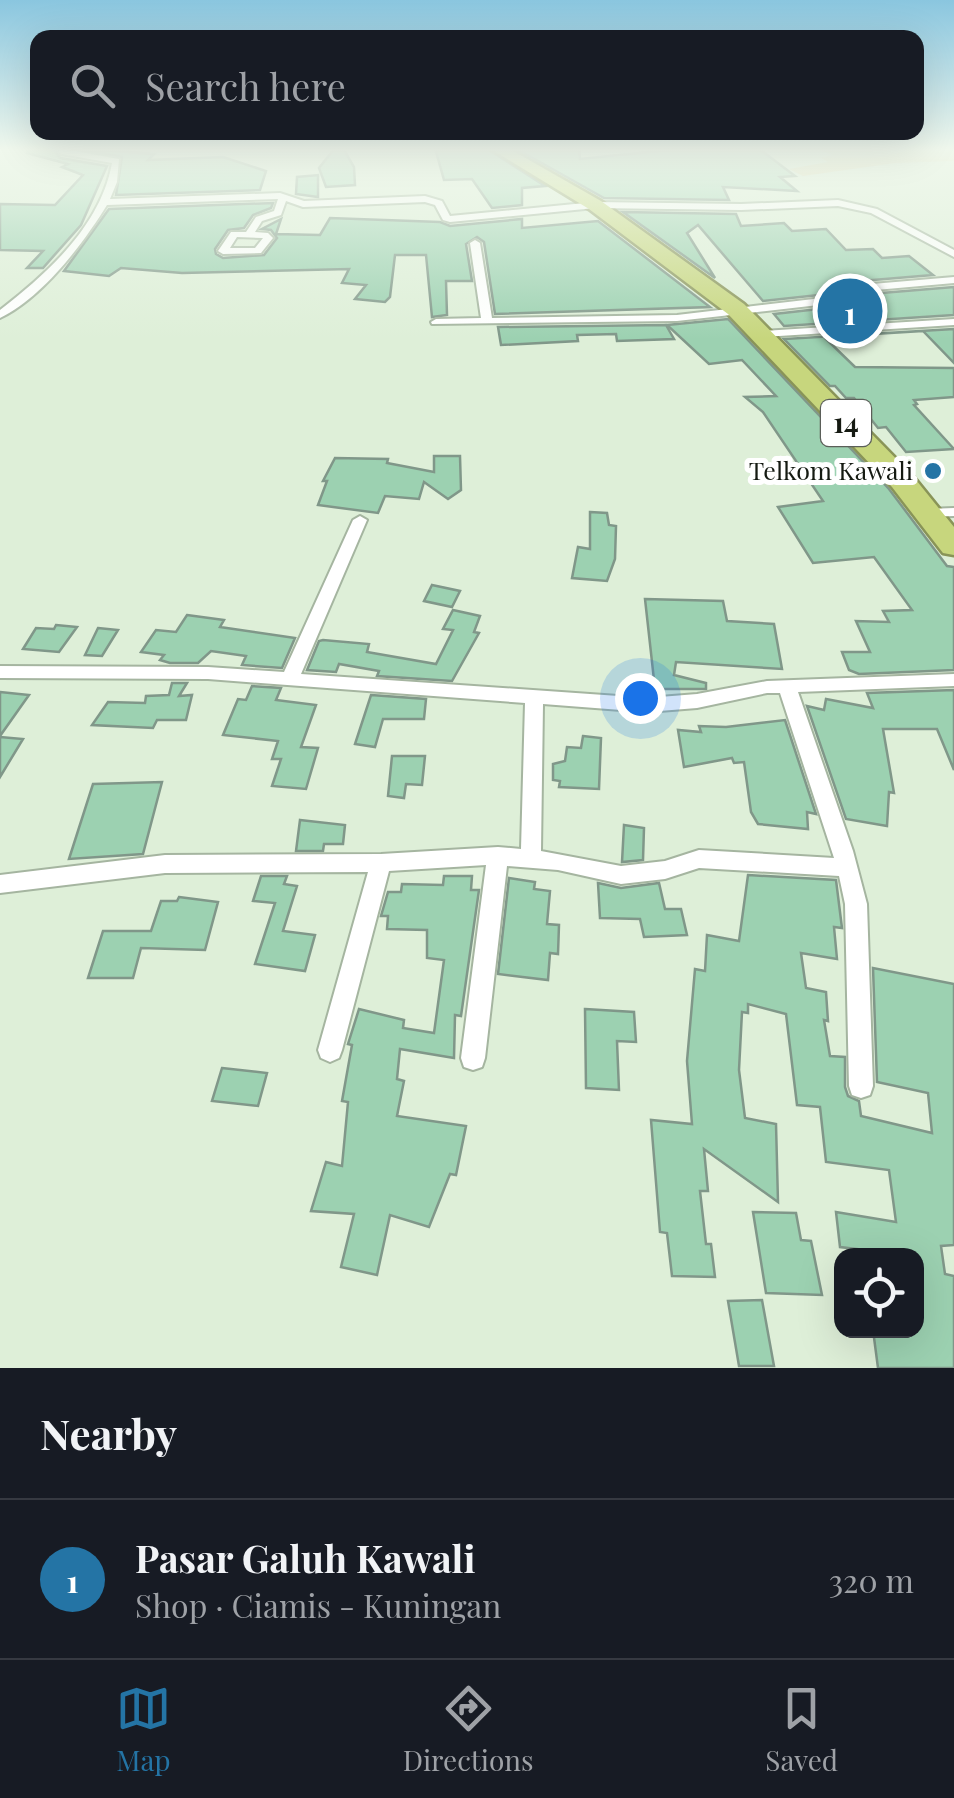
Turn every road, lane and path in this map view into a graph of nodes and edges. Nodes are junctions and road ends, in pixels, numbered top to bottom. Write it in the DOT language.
graph roads {
  1 [pos="97,212"];
  2 [pos="278,212"];
  3 [pos="446,212"];
  4 [pos="524,212"];
  5 [pos="604,212"];
  6 [pos="876,212"];
  7 [pos="250,233"];
  8 [pos="475,243"];
  9 [pos="954,254"];
  10 [pos="954,280"];
  11 [pos="736,309"];
  12 [pos="0,315"];
  13 [pos="436,322"];
  14 [pos="487,322"];
  15 [pos="954,322"];
  16 [pos="764,334"];
  17 [pos="941,512"];
  18 [pos="360,520"];
  19 [pos="954,546"];
  20 [pos="0,672"];
  21 [pos="289,680"];
  22 [pos="954,680"];
  23 [pos="787,686"];
  24 [pos="534,698"];
  25 [pos="498,856"];
  26 [pos="531,859"];
  27 [pos="382,863"];
  28 [pos="846,868"];
  29 [pos="0,884"];
  30 [pos="330,1050"];
  31 [pos="472,1058"];
  32 [pos="861,1086"];
  1 -- 12 [label="street"];
  2 -- 7 [label="street"];
  3 -- 4 [label="street"];
  5 -- 11 [label="highway, 14"];
  6 -- 9 [label="street"];
  8 -- 14 [label="street"];
  10 -- 11 [label="street"];
  11 -- 14 [label="street"];
  11 -- 16 [label="highway, 14"];
  13 -- 14 [label="street"];
  15 -- 16 [label="street"];
  16 -- 17 [label="highway, 14"];
  17 -- 19 [label="highway, 14"];
  18 -- 21 [label="street"];
  20 -- 21 [label="street"];
  21 -- 24 [label="street"];
  22 -- 23 [label="street"];
  23 -- 24 [label="street"];
  23 -- 28 [label="street"];
  24 -- 26 [label="street"];
  25 -- 26 [label="street"];
  25 -- 27 [label="street"];
  25 -- 31 [label="street"];
  26 -- 28 [label="street"];
  27 -- 29 [label="street"];
  27 -- 30 [label="street"];
  28 -- 32 [label="street"];
}
